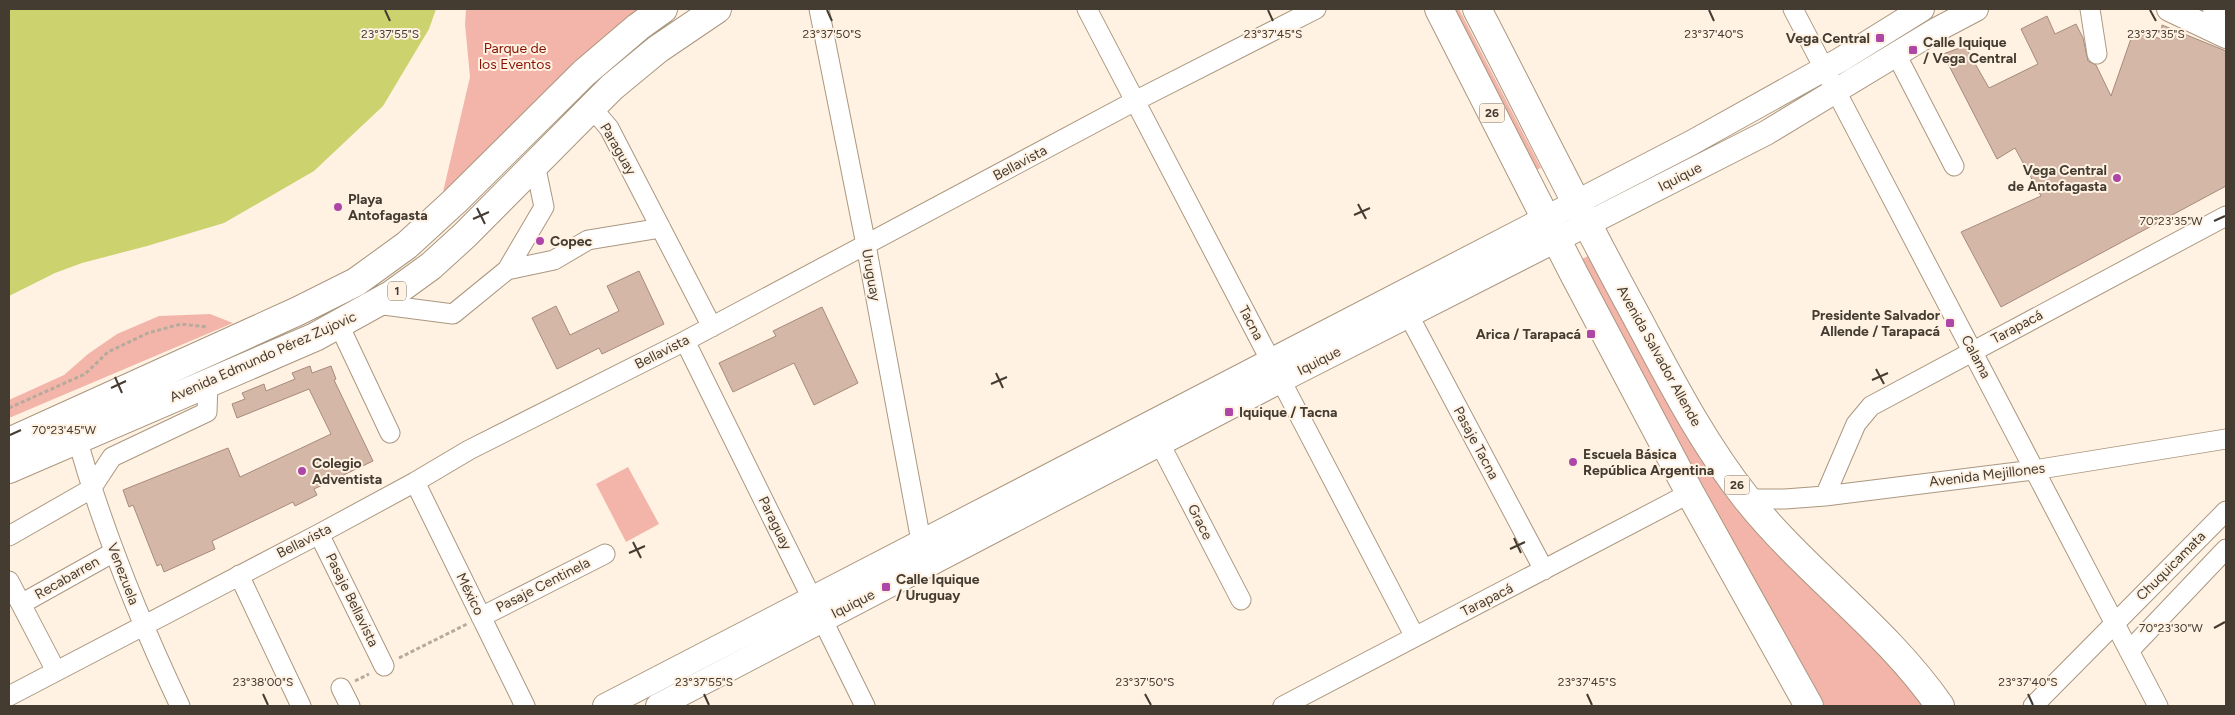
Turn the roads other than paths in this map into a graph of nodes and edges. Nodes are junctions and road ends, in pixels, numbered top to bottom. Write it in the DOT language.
graph roads {
  1 [pos="663,9"];
  2 [pos="717,9"];
  3 [pos="819,9"];
  4 [pos="1087,9"];
  5 [pos="1316,9"];
  6 [pos="1439,9"];
  7 [pos="1477,9"];
  8 [pos="1793,9"];
  9 [pos="1922,9"];
  10 [pos="1976,9"];
  11 [pos="2090,9"];
  12 [pos="2169,9"];
  13 [pos="2215,9"];
  14 [pos="2226,14"];
  15 [pos="2226,36"];
  16 [pos="1896,54"];
  17 [pos="2097,54"];
  18 [pos="1824,69"];
  19 [pos="1835,92"];
  20 [pos="1135,101"];
  21 [pos="591,107"];
  22 [pos="535,164"];
  23 [pos="1954,166"];
  24 [pos="1582,213"];
  25 [pos="2226,216"];
  26 [pos="661,228"];
  27 [pos="1550,229"];
  28 [pos="866,245"];
  29 [pos="507,270"];
  30 [pos="376,304"];
  31 [pos="1409,316"];
  32 [pos="339,326"];
  33 [pos="712,327"];
  34 [pos="685,341"];
  35 [pos="1972,351"];
  36 [pos="1276,371"];
  37 [pos="208,384"];
  38 [pos="390,433"];
  39 [pos="77,438"];
  40 [pos="2226,439"];
  41 [pos="9,442"];
  42 [pos="1160,444"];
  43 [pos="9,469"];
  44 [pos="2034,470"];
  45 [pos="415,482"];
  46 [pos="91,489"];
  47 [pos="1690,494"];
  48 [pos="1825,496"];
  49 [pos="1747,499"];
  50 [pos="2226,511"];
  51 [pos="319,534"];
  52 [pos="9,536"];
  53 [pos="921,541"];
  54 [pos="2226,549"];
  55 [pos="114,552"];
  56 [pos="605,554"];
  57 [pos="1544,570"];
  58 [pos="239,575"];
  59 [pos="9,581"];
  60 [pos="811,598"];
  61 [pos="1240,600"];
  62 [pos="21,604"];
  63 [pos="481,617"];
  64 [pos="822,620"];
  65 [pos="2114,623"];
  66 [pos="142,625"];
  67 [pos="1415,637"];
  68 [pos="2129,651"];
  69 [pos="384,666"];
  70 [pos="56,671"];
  71 [pos="341,688"];
  72 [pos="9,696"];
  73 [pos="180,706"];
  74 [pos="301,706"];
  75 [pos="350,706"];
  76 [pos="525,706"];
  77 [pos="605,706"];
  78 [pos="658,706"];
  79 [pos="865,706"];
  80 [pos="1283,706"];
  81 [pos="1809,706"];
  82 [pos="1940,706"];
  83 [pos="2033,706"];
  84 [pos="2158,706"];
  1 -- 41 [label="highway, Avenida Edmundo Pérez Zujovic / 1"];
  2 -- 21 [label="highway, Avenida Edmundo Pérez Zujovic / 1"];
  3 -- 28 [label="street, Uruguay"];
  4 -- 20 [label="street, Tacna"];
  5 -- 20 [label="street, Bellavista"];
  6 -- 27 [label="highway, 26"];
  7 -- 24 [label="highway, Avenida Salvador Allende / 26"];
  8 -- 18 [label="street, Calama"];
  9 -- 18 [label="main road, Iquique"];
  10 -- 16 [label="main road, Iquique"];
  11 -- 17 [label="street"];
  12 -- 15 [label="main road"];
  13 -- 14 [label="main road"];
  16 -- 19 [label="main road, Iquique"];
  16 -- 23 [label="street"];
  18 -- 19 [label="street, Calama"];
  18 -- 24 [label="main road, Iquique"];
  19 -- 24 [label="main road, Iquique"];
  19 -- 35 [label="street, Calama"];
  20 -- 28 [label="street, Bellavista"];
  20 -- 36 [label="street, Tacna"];
  21 -- 22 [label="highway, Avenida Edmundo Pérez Zujovic / 1"];
  21 -- 26 [label="street, Paraguay"];
  22 -- 29 [label="street"];
  22 -- 30 [label="highway, Avenida Edmundo Pérez Zujovic / 1"];
  24 -- 27 [label="main road, Iquique"];
  24 -- 49 [label="highway, Avenida Salvador Allende / 26"];
  25 -- 35 [label="street, Tarapacá"];
  26 -- 29 [label="street"];
  26 -- 33 [label="street, Paraguay"];
  27 -- 31 [label="main road, Iquique"];
  27 -- 36 [label="main road, Iquique"];
  27 -- 47 [label="highway, 26"];
  28 -- 33 [label="street, Bellavista"];
  28 -- 53 [label="street, Uruguay"];
  29 -- 30 [label="street"];
  30 -- 32 [label="highway, Avenida Edmundo Pérez Zujovic / 1"];
  31 -- 36 [label="main road, Iquique"];
  31 -- 57 [label="street, Pasaje Tacna"];
  32 -- 37 [label="highway, Avenida Edmundo Pérez Zujovic / 1"];
  32 -- 38 [label="street"];
  33 -- 34 [label="street, Bellavista"];
  34 -- 45 [label="street, Bellavista"];
  34 -- 60 [label="street, Paraguay"];
  35 -- 44 [label="street, Calama"];
  35 -- 48 [label="street, Tarapacá"];
  36 -- 42 [label="main road, Iquique"];
  36 -- 53 [label="main road, Iquique"];
  36 -- 67 [label="street, Tacna"];
  37 -- 39 [label="highway, Avenida Edmundo Pérez Zujovic / 1"];
  37 -- 46 [label="street"];
  39 -- 43 [label="highway, Avenida Edmundo Pérez Zujovic / 1"];
  39 -- 46 [label="street, Venezuela"];
  40 -- 44 [label="street, Avenida Mejillones"];
  42 -- 61 [label="street, Grace"];
  42 -- 64 [label="main road, Iquique"];
  44 -- 48 [label="street, Avenida Mejillones"];
  44 -- 65 [label="street, Calama"];
  45 -- 51 [label="street, Bellavista"];
  45 -- 63 [label="street, México"];
  46 -- 52 [label="street"];
  46 -- 55 [label="street, Venezuela"];
  47 -- 57 [label="street, Tarapacá"];
  47 -- 81 [label="highway, 26"];
  48 -- 49 [label="street, Avenida Mejillones"];
  49 -- 82 [label="highway, Avenida Salvador Allende / 26"];
  50 -- 65 [label="street, Chuquicamata"];
  51 -- 58 [label="street, Bellavista"];
  51 -- 69 [label="street, Pasaje Bellavista"];
  53 -- 60 [label="main road, Iquique"];
  54 -- 68 [label="street, Chuquicamata"];
  55 -- 62 [label="street, Recabarren"];
  55 -- 66 [label="street, Venezuela"];
  56 -- 63 [label="street, Pasaje Centinela"];
  57 -- 67 [label="street, Tarapacá"];
  58 -- 66 [label="street, Bellavista"];
  58 -- 74 [label="street"];
  59 -- 62 [label="street"];
  60 -- 64 [label="street, Paraguay"];
  60 -- 77 [label="main road, Iquique"];
  62 -- 70 [label="street"];
  63 -- 76 [label="street, México"];
  64 -- 78 [label="main road, Iquique"];
  64 -- 79 [label="street, Paraguay"];
  65 -- 68 [label="street, Calama"];
  65 -- 83 [label="street, Chuquicamata"];
  66 -- 70 [label="street, Bellavista"];
  66 -- 73 [label="street, Venezuela"];
  67 -- 80 [label="street, Tarapacá"];
  68 -- 84 [label="street, Calama"];
  70 -- 72 [label="street, Bellavista"];
  71 -- 75 [label="street"];
}
